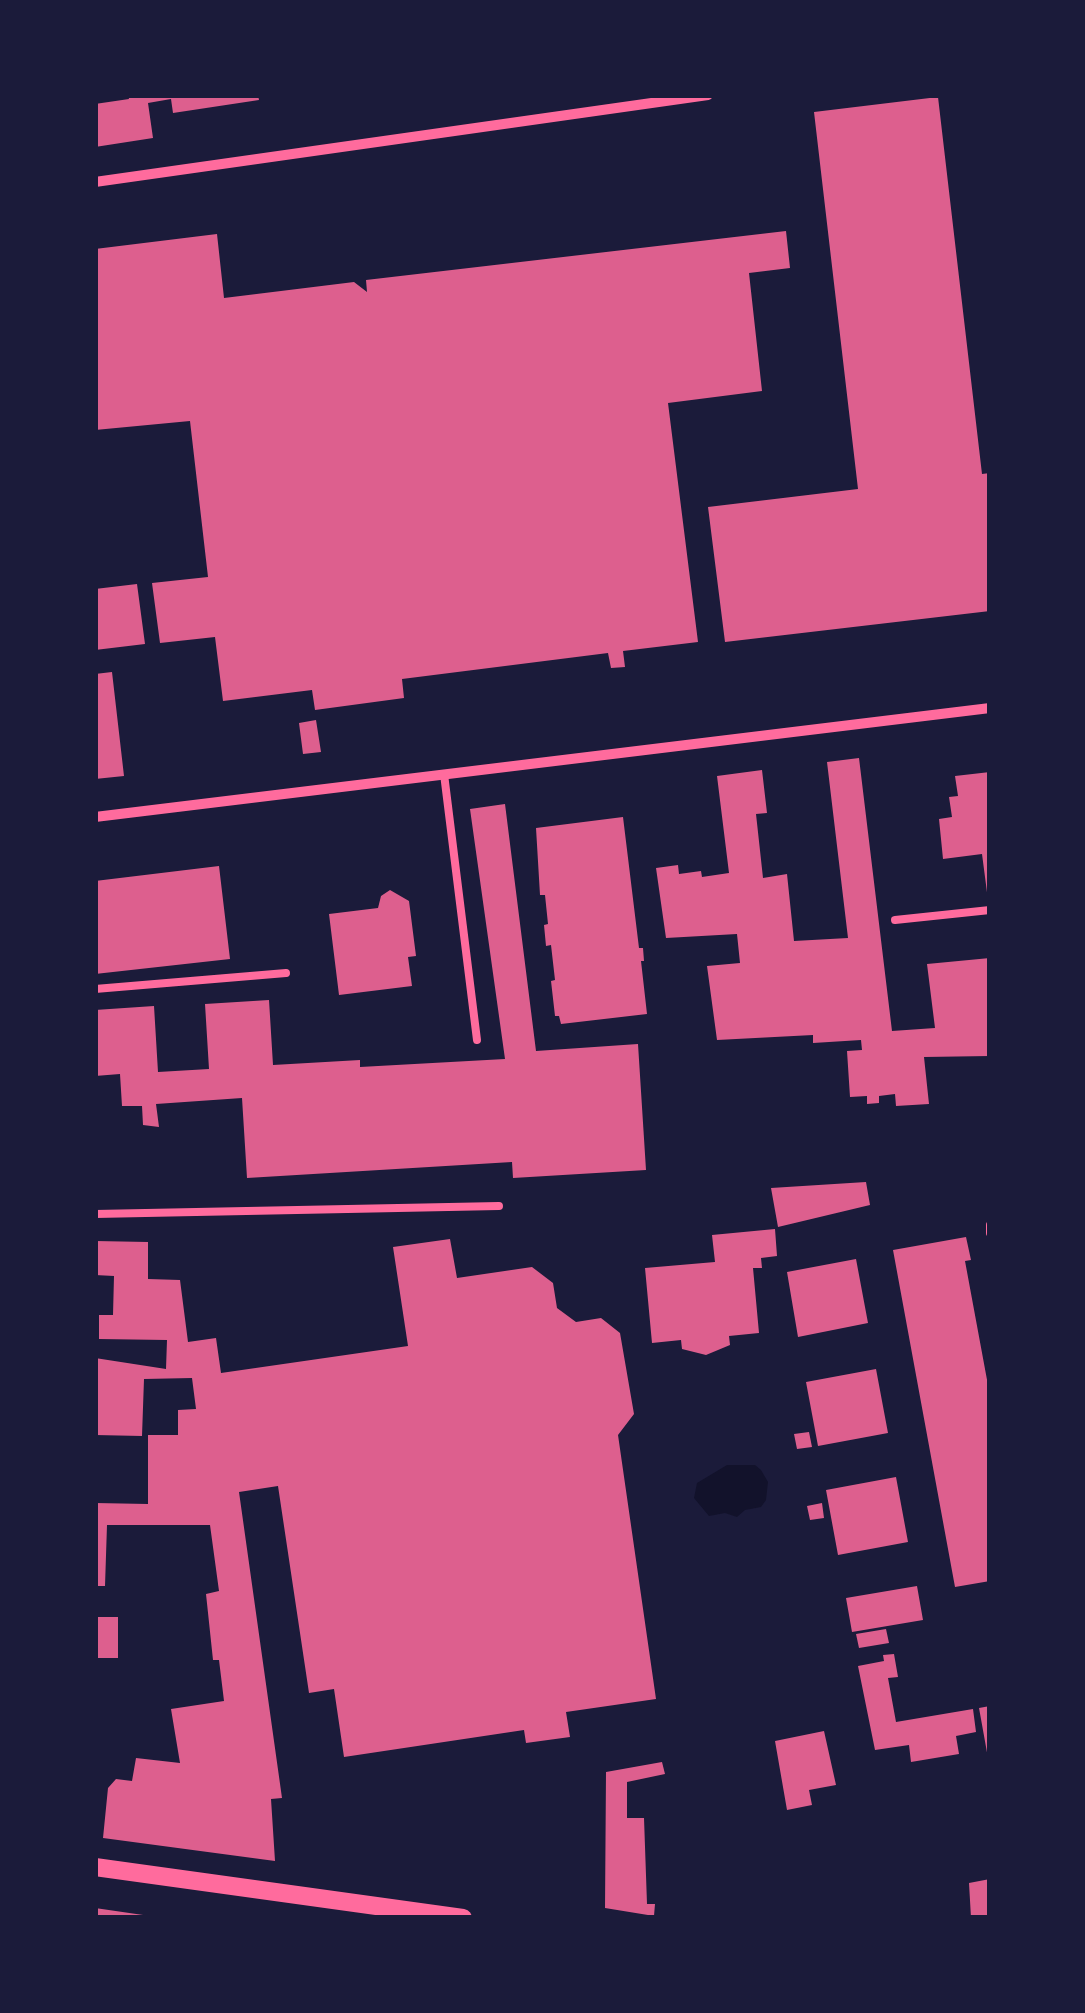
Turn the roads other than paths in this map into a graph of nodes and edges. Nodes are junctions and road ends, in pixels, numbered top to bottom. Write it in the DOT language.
graph roads {
  1 [pos="708,95"];
  2 [pos="95,182"];
  3 [pos="990,708"];
  4 [pos="444,774"];
  5 [pos="95,817"];
  6 [pos="990,910"];
  7 [pos="895,920"];
  8 [pos="286,973"];
  9 [pos="95,989"];
  10 [pos="476,1040"];
  11 [pos="499,1206"];
  12 [pos="95,1214"];
  13 [pos="990,1225"];
  14 [pos="990,1233"];
  15 [pos="95,1867"];
  16 [pos="463,1918"];
  1 -- 2 [label="street"];
  3 -- 4 [label="street"];
  4 -- 5 [label="street"];
  4 -- 10 [label="lane"];
  6 -- 7 [label="lane"];
  8 -- 9 [label="lane"];
  11 -- 12 [label="lane"];
  13 -- 14 [label="lane"];
  15 -- 16 [label="street"];
}
